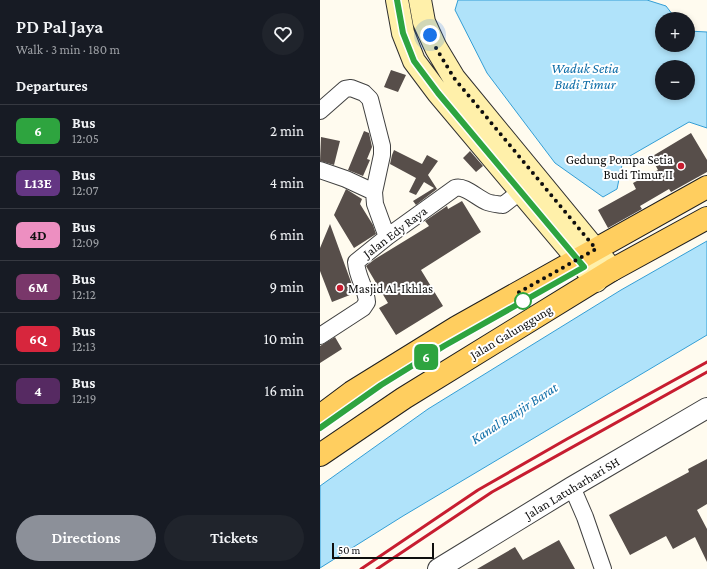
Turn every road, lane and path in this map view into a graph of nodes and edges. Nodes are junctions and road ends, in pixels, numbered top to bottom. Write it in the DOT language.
graph roads {
  1 [pos="397,0"];
  2 [pos="420,0"];
  3 [pos="320,111"];
  4 [pos="320,170"];
  5 [pos="707,187"];
  6 [pos="521,191"];
  7 [pos="374,192"];
  8 [pos="707,218"];
  9 [pos="387,237"];
  10 [pos="587,254"];
  11 [pos="604,275"];
  12 [pos="320,336"];
  13 [pos="707,408"];
  14 [pos="320,416"];
  15 [pos="320,455"];
  16 [pos="572,487"];
  17 [pos="438,569"];
  18 [pos="603,569"];
  1 -- 6 [label="main road"];
  2 -- 10 [label="main road"];
  3 -- 7 [label="street"];
  4 -- 7 [label="street"];
  5 -- 10 [label="main road"];
  6 -- 9 [label="street, Jalan Edy Raya"];
  6 -- 10 [label="main road"];
  7 -- 9 [label="street"];
  8 -- 11 [label="main road, Jalan Galunggung"];
  9 -- 12 [label="street, Jalan Edy Raya"];
  10 -- 11 [label="main road"];
  10 -- 14 [label="main road"];
  11 -- 15 [label="main road, Jalan Galunggung"];
  13 -- 16 [label="street, Jalan Latuharhari SH"];
  16 -- 17 [label="street, Jalan Latuharhari SH"];
  16 -- 18 [label="street"];
}
